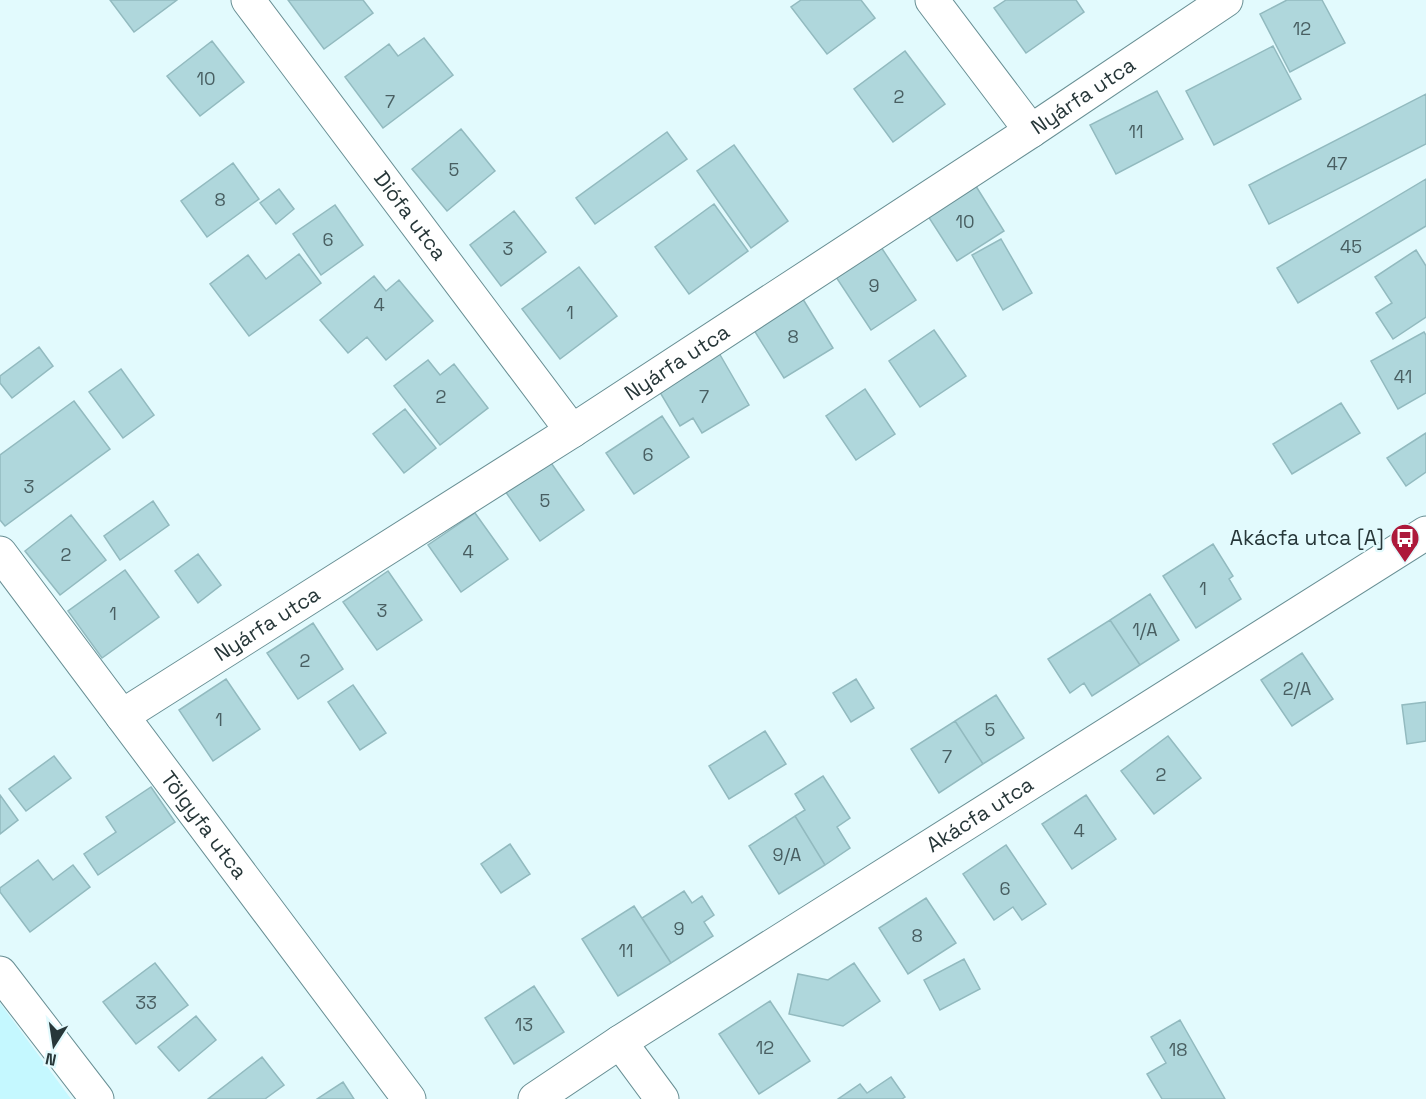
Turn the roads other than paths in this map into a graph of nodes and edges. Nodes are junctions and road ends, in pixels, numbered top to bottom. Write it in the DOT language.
graph roads {
  1 [pos="248,0"];
  2 [pos="932,0"];
  3 [pos="1226,0"];
  4 [pos="1031,131"];
  5 [pos="572,431"];
  6 [pos="1426,533"];
  7 [pos="0,553"];
  8 [pos="122,716"];
  9 [pos="0,973"];
  10 [pos="620,1042"];
  11 [pos="97,1099"];
  12 [pos="409,1099"];
  13 [pos="535,1099"];
  14 [pos="662,1099"];
  1 -- 5 [label="street, Diófa utca"];
  2 -- 4 [label="street"];
  3 -- 4 [label="street, Nyárfa utca"];
  4 -- 5 [label="street, Nyárfa utca"];
  5 -- 8 [label="street, Nyárfa utca"];
  6 -- 10 [label="street, Akácfa utca"];
  7 -- 8 [label="street, Tölgyfa utca"];
  8 -- 12 [label="street, Tölgyfa utca"];
  9 -- 11 [label="street"];
  10 -- 13 [label="street, Akácfa utca"];
  10 -- 14 [label="street"];
}
